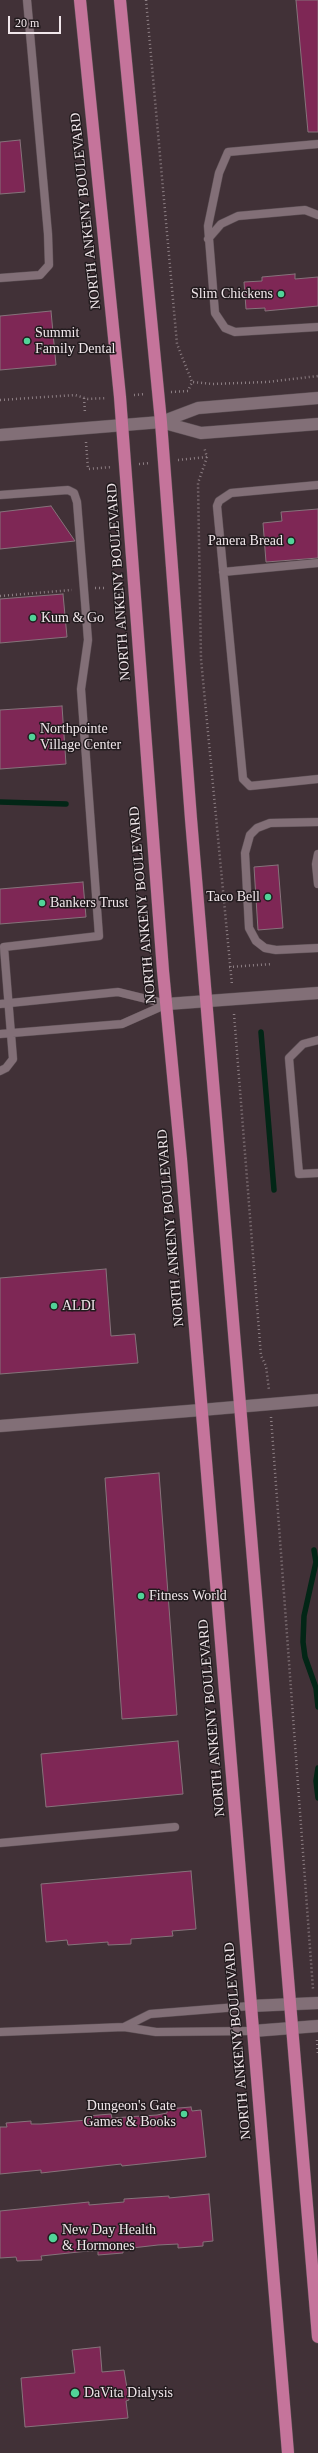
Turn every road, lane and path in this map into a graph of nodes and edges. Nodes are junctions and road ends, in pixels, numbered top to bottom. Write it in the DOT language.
graph roads {
  1 [pos="27,0"];
  2 [pos="80,0"];
  3 [pos="120,0"];
  4 [pos="146,0"];
  5 [pos="318,144"];
  6 [pos="318,215"];
  7 [pos="208,239"];
  8 [pos="0,278"];
  9 [pos="318,327"];
  10 [pos="192,382"];
  11 [pos="188,391"];
  12 [pos="84,398"];
  13 [pos="318,398"];
  14 [pos="194,410"];
  15 [pos="161,422"];
  16 [pos="318,424"];
  17 [pos="123,426"];
  18 [pos="86,428"];
  19 [pos="201,433"];
  20 [pos="0,435"];
  21 [pos="207,457"];
  22 [pos="164,461"];
  23 [pos="126,465"];
  24 [pos="318,485"];
  25 [pos="0,496"];
  26 [pos="318,563"];
  27 [pos="224,572"];
  28 [pos="105,588"];
  29 [pos="84,589"];
  30 [pos="0,596"];
  31 [pos="318,779"];
  32 [pos="318,822"];
  33 [pos="318,854"];
  34 [pos="318,884"];
  35 [pos="318,948"];
  36 [pos="318,992"];
  37 [pos="234,1000"];
  38 [pos="207,1002"];
  39 [pos="4,1003"];
  40 [pos="167,1004"];
  41 [pos="11,1033"];
  42 [pos="0,1034"];
  43 [pos="318,1040"];
  44 [pos="0,1071"];
  45 [pos="318,1173"];
  46 [pos="318,1400"];
  47 [pos="270,1404"];
  48 [pos="240,1407"];
  49 [pos="201,1410"];
  50 [pos="0,1426"];
  51 [pos="175,1827"];
  52 [pos="0,1843"];
  53 [pos="318,1983"];
  54 [pos="313,1984"];
  55 [pos="316,2003"];
  56 [pos="289,2004"];
  57 [pos="250,2006"];
  58 [pos="317,2026"];
  59 [pos="124,2027"];
  60 [pos="291,2028"];
  61 [pos="253,2031"];
  62 [pos="0,2032"];
  63 [pos="318,2055"];
  64 [pos="318,2337"];
  65 [pos="288,2453"];
  1 -- 8 [label="lane"];
  2 -- 17 [label="main road, NORTH ANKENY BOULEVARD"];
  3 -- 15 [label="main road"];
  4 -- 10 [label="path"];
  5 -- 7 [label="lane"];
  6 -- 7 [label="lane"];
  7 -- 9 [label="lane"];
  11 -- 14 [label="path"];
  12 -- 18 [label="path"];
  13 -- 14 [label="street"];
  14 -- 15 [label="street"];
  15 -- 17 [label="street"];
  15 -- 19 [label="street"];
  15 -- 22 [label="main road"];
  16 -- 19 [label="street"];
  17 -- 18 [label="street"];
  17 -- 23 [label="main road, NORTH ANKENY BOULEVARD"];
  18 -- 20 [label="street"];
  18 -- 23 [label="path"];
  19 -- 21 [label="path"];
  21 -- 22 [label="path"];
  21 -- 37 [label="path"];
  22 -- 23 [label="path"];
  22 -- 38 [label="main road"];
  23 -- 40 [label="main road, NORTH ANKENY BOULEVARD"];
  24 -- 27 [label="lane"];
  25 -- 29 [label="lane"];
  26 -- 27 [label="lane"];
  27 -- 31 [label="lane"];
  28 -- 29 [label="path"];
  29 -- 30 [label="path"];
  29 -- 39 [label="lane"];
  32 -- 35 [label="lane"];
  33 -- 34 [label="lane"];
  36 -- 37 [label="street"];
  37 -- 38 [label="street"];
  37 -- 47 [label="path"];
  38 -- 40 [label="street"];
  38 -- 48 [label="main road"];
  39 -- 40 [label="lane"];
  39 -- 41 [label="lane"];
  40 -- 41 [label="lane"];
  40 -- 49 [label="main road, NORTH ANKENY BOULEVARD"];
  41 -- 42 [label="lane"];
  41 -- 44 [label="lane"];
  43 -- 45 [label="lane"];
  46 -- 47 [label="street"];
  47 -- 48 [label="street"];
  47 -- 54 [label="path"];
  48 -- 49 [label="street"];
  48 -- 56 [label="main road"];
  49 -- 50 [label="street"];
  49 -- 57 [label="main road, NORTH ANKENY BOULEVARD"];
  51 -- 52 [label="lane"];
  53 -- 54 [label="path"];
  54 -- 55 [label="path"];
  55 -- 56 [label="street"];
  56 -- 57 [label="street"];
  56 -- 60 [label="main road"];
  57 -- 59 [label="lane"];
  57 -- 61 [label="main road, NORTH ANKENY BOULEVARD"];
  58 -- 60 [label="street"];
  58 -- 63 [label="path"];
  59 -- 61 [label="lane"];
  59 -- 62 [label="lane"];
  60 -- 61 [label="street"];
  60 -- 64 [label="main road"];
  61 -- 65 [label="main road, NORTH ANKENY BOULEVARD"];
}
